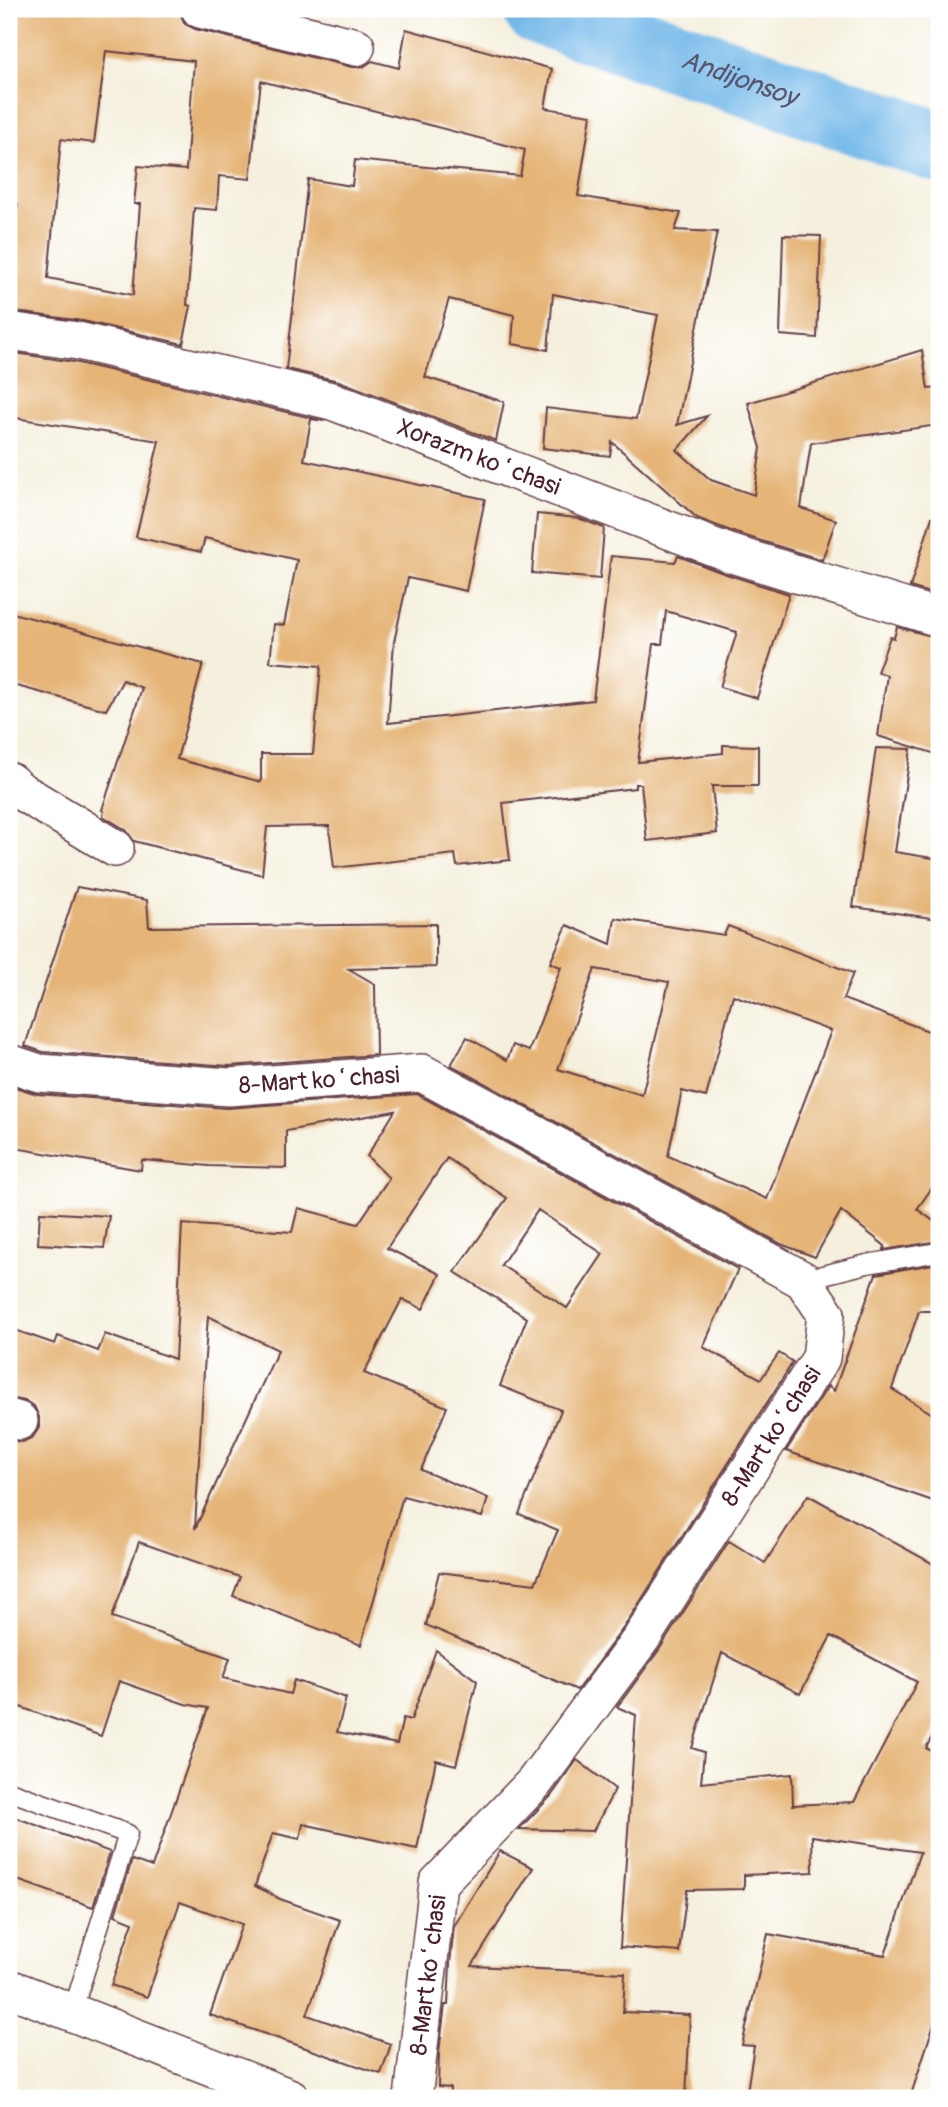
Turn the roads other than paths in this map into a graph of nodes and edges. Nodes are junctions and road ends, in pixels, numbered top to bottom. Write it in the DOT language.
graph roads {
  1 [pos="200,9"];
  2 [pos="356,47"];
  3 [pos="9,331"];
  4 [pos="939,618"];
  5 [pos="9,781"];
  6 [pos="115,848"];
  7 [pos="9,1063"];
  8 [pos="939,1252"];
  9 [pos="803,1280"];
  10 [pos="9,1791"];
  11 [pos="9,1988"];
  12 [pos="72,2013"];
  13 [pos="291,2098"];
  14 [pos="413,2098"];
  1 -- 2 [label="street"];
  3 -- 4 [label="street, Xorazm koʻchasi"];
  5 -- 6 [label="street"];
  7 -- 9 [label="street, 8-Mart koʻchasi"];
  8 -- 9 [label="lane"];
  9 -- 14 [label="street, 8-Mart koʻchasi"];
  10 -- 12 [label="lane"];
  11 -- 12 [label="street"];
  12 -- 13 [label="street"];
}
